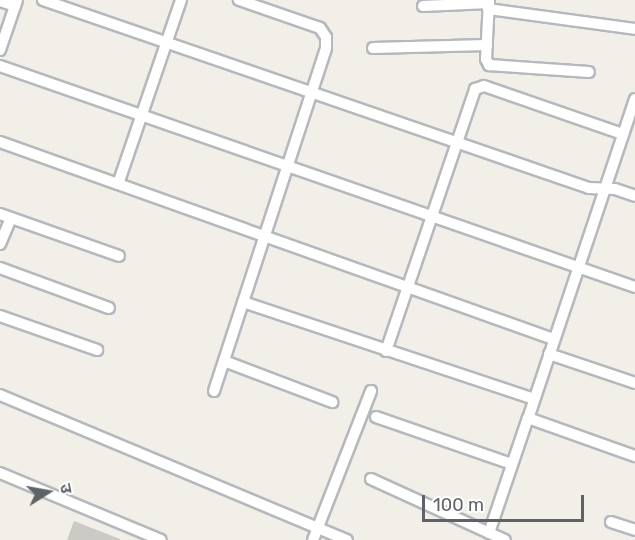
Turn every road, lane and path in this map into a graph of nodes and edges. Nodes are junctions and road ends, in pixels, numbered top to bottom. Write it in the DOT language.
graph roads {
  1 [pos="43,0"];
  2 [pos="181,0"];
  3 [pos="239,0"];
  4 [pos="0,1"];
  5 [pos="16,3"];
  6 [pos="489,4"];
  7 [pos="423,6"];
  8 [pos="635,29"];
  9 [pos="166,44"];
  10 [pos="487,45"];
  11 [pos="373,48"];
  12 [pos="0,50"];
  13 [pos="0,66"];
  14 [pos="589,72"];
  15 [pos="310,95"];
  16 [pos="635,99"];
  17 [pos="632,114"];
  18 [pos="142,116"];
  19 [pos="623,134"];
  20 [pos="0,142"];
  21 [pos="456,143"];
  22 [pos="288,166"];
  23 [pos="118,184"];
  24 [pos="604,189"];
  25 [pos="635,196"];
  26 [pos="5,216"];
  27 [pos="433,217"];
  28 [pos="264,237"];
  29 [pos="0,244"];
  30 [pos="118,256"];
  31 [pos="576,266"];
  32 [pos="0,268"];
  33 [pos="635,287"];
  34 [pos="407,288"];
  35 [pos="243,302"];
  36 [pos="109,308"];
  37 [pos="0,316"];
  38 [pos="553,339"];
  39 [pos="97,350"];
  40 [pos="386,351"];
  41 [pos="549,354"];
  42 [pos="224,361"];
  43 [pos="635,383"];
  44 [pos="214,391"];
  45 [pos="371,391"];
  46 [pos="0,395"];
  47 [pos="534,399"];
  48 [pos="332,402"];
  49 [pos="376,417"];
  50 [pos="528,418"];
  51 [pos="635,456"];
  52 [pos="512,464"];
  53 [pos="0,473"];
  54 [pos="371,479"];
  55 [pos="611,522"];
  56 [pos="318,528"];
  57 [pos="635,530"];
  58 [pos="489,533"];
  59 [pos="161,540"];
  60 [pos="313,540"];
  61 [pos="347,540"];
  62 [pos="505,540"];
  1 -- 9 [label="street"];
  2 -- 9 [label="street"];
  3 -- 15 [label="street"];
  4 -- 5 [label="street"];
  5 -- 12 [label="street"];
  6 -- 7 [label="street"];
  6 -- 8 [label="street"];
  6 -- 10 [label="street"];
  9 -- 15 [label="street"];
  9 -- 18 [label="street"];
  10 -- 11 [label="street"];
  10 -- 14 [label="street"];
  13 -- 18 [label="street"];
  15 -- 21 [label="street"];
  15 -- 22 [label="street"];
  16 -- 17 [label="street"];
  17 -- 19 [label="street"];
  18 -- 22 [label="street"];
  18 -- 23 [label="street"];
  19 -- 21 [label="street"];
  19 -- 24 [label="street"];
  20 -- 23 [label="street"];
  21 -- 24 [label="street"];
  21 -- 27 [label="street"];
  22 -- 27 [label="street"];
  22 -- 28 [label="street"];
  23 -- 28 [label="street"];
  24 -- 25 [label="street"];
  24 -- 31 [label="street"];
  26 -- 29 [label="street"];
  26 -- 30 [label="street"];
  27 -- 31 [label="street"];
  27 -- 34 [label="street"];
  28 -- 34 [label="street"];
  28 -- 35 [label="street"];
  31 -- 33 [label="street"];
  31 -- 38 [label="street"];
  32 -- 36 [label="street"];
  34 -- 38 [label="street"];
  34 -- 40 [label="street"];
  35 -- 40 [label="street"];
  35 -- 42 [label="street"];
  37 -- 39 [label="street"];
  38 -- 41 [label="street"];
  40 -- 47 [label="street"];
  41 -- 43 [label="street"];
  41 -- 47 [label="street"];
  42 -- 44 [label="street"];
  42 -- 48 [label="street"];
  45 -- 56 [label="street"];
  46 -- 56 [label="street"];
  47 -- 50 [label="street"];
  49 -- 52 [label="street"];
  50 -- 51 [label="street"];
  50 -- 52 [label="street"];
  52 -- 58 [label="street"];
  53 -- 59 [label="street"];
  54 -- 58 [label="street"];
  55 -- 57 [label="street"];
  56 -- 60 [label="street"];
  56 -- 61 [label="street"];
  58 -- 62 [label="street"];
}
